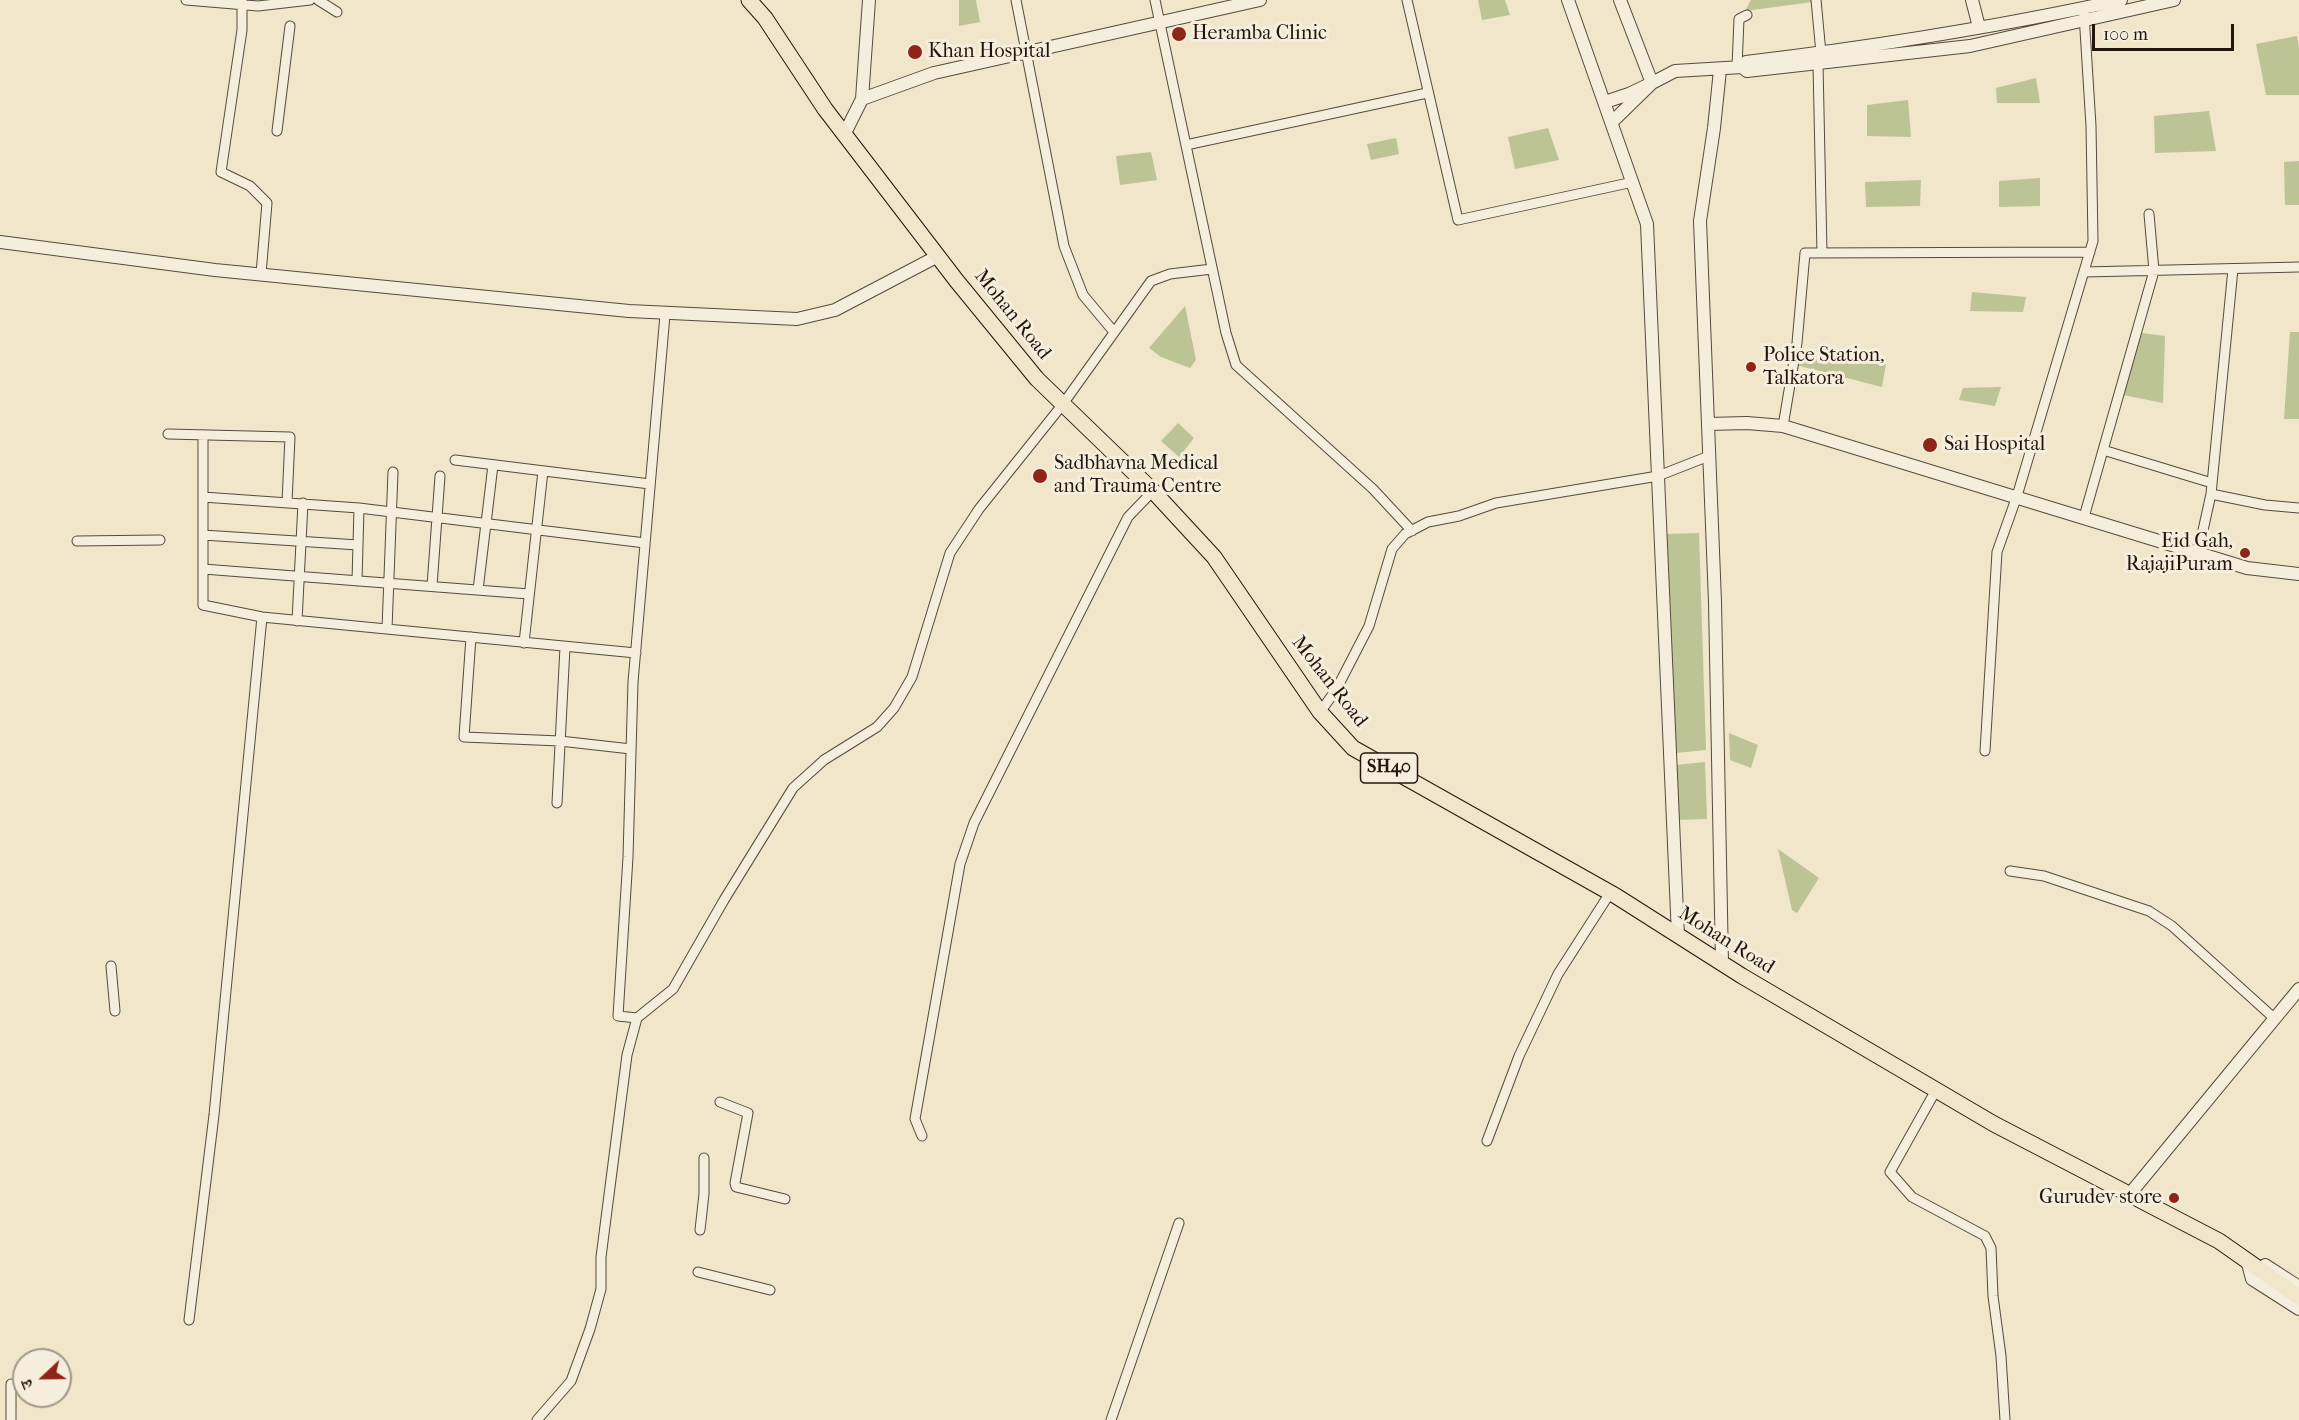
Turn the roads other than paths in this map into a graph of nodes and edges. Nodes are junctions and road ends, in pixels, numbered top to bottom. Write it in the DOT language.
graph roads {
  1 [pos="186,0"];
  2 [pos="310,0"];
  3 [pos="318,0"];
  4 [pos="748,0"];
  5 [pos="869,0"];
  6 [pos="1016,0"];
  7 [pos="1155,0"];
  8 [pos="1260,0"];
  9 [pos="1407,0"];
  10 [pos="1568,0"];
  11 [pos="1620,0"];
  12 [pos="1816,0"];
  13 [pos="1972,0"];
  14 [pos="2121,0"];
  15 [pos="2174,0"];
  16 [pos="2156,2"];
  17 [pos="241,3"];
  18 [pos="337,12"];
  19 [pos="2084,14"];
  20 [pos="1747,15"];
  21 [pos="1160,23"];
  22 [pos="290,27"];
  23 [pos="1979,27"];
  24 [pos="1026,52"];
  25 [pos="1819,59"];
  26 [pos="1739,67"];
  27 [pos="1720,70"];
  28 [pos="1652,83"];
  29 [pos="1427,93"];
  30 [pos="862,99"];
  31 [pos="1605,102"];
  32 [pos="1612,122"];
  33 [pos="277,131"];
  34 [pos="844,135"];
  35 [pos="1186,145"];
  36 [pos="1633,182"];
  37 [pos="2149,214"];
  38 [pos="0,242"];
  39 [pos="2090,252"];
  40 [pos="1822,253"];
  41 [pos="938,256"];
  42 [pos="2299,267"];
  43 [pos="1212,269"];
  44 [pos="2233,269"];
  45 [pos="2154,271"];
  46 [pos="2084,272"];
  47 [pos="261,274"];
  48 [pos="665,315"];
  49 [pos="1114,332"];
  50 [pos="1063,404"];
  51 [pos="1708,424"];
  52 [pos="1783,426"];
  53 [pos="168,434"];
  54 [pos="203,435"];
  55 [pos="2103,450"];
  56 [pos="1709,456"];
  57 [pos="455,460"];
  58 [pos="493,465"];
  59 [pos="543,471"];
  60 [pos="393,472"];
  61 [pos="440,476"];
  62 [pos="1658,476"];
  63 [pos="2212,483"];
  64 [pos="651,484"];
  65 [pos="1153,491"];
  66 [pos="2211,494"];
  67 [pos="2017,496"];
  68 [pos="203,497"];
  69 [pos="287,502"];
  70 [pos="303,503"];
  71 [pos="359,508"];
  72 [pos="2299,508"];
  73 [pos="391,512"];
  74 [pos="437,517"];
  75 [pos="2084,517"];
  76 [pos="486,523"];
  77 [pos="536,530"];
  78 [pos="1412,531"];
  79 [pos="203,535"];
  80 [pos="160,540"];
  81 [pos="77,541"];
  82 [pos="301,542"];
  83 [pos="645,543"];
  84 [pos="358,545"];
  85 [pos="2198,553"];
  86 [pos="203,569"];
  87 [pos="2299,574"];
  88 [pos="300,576"];
  89 [pos="357,581"];
  90 [pos="389,583"];
  91 [pos="432,586"];
  92 [pos="478,590"];
  93 [pos="530,594"];
  94 [pos="262,617"];
  95 [pos="297,621"];
  96 [pos="387,629"];
  97 [pos="471,638"];
  98 [pos="524,643"];
  99 [pos="565,646"];
  100 [pos="636,653"];
  101 [pos="1320,712"];
  102 [pos="560,741"];
  103 [pos="631,749"];
  104 [pos="1985,751"];
  105 [pos="557,803"];
  106 [pos="2010,871"];
  107 [pos="1610,893"];
  108 [pos="1678,936"];
  109 [pos="1722,963"];
  110 [pos="111,966"];
  111 [pos="2299,989"];
  112 [pos="115,1011"];
  113 [pos="638,1018"];
  114 [pos="2275,1019"];
  115 [pos="1936,1090"];
  116 [pos="720,1102"];
  117 [pos="922,1136"];
  118 [pos="1487,1141"];
  119 [pos="704,1158"];
  120 [pos="2129,1195"];
  121 [pos="785,1199"];
  122 [pos="1179,1223"];
  123 [pos="700,1230"];
  124 [pos="2243,1257"];
  125 [pos="698,1272"];
  126 [pos="2299,1287"];
  127 [pos="770,1290"];
  128 [pos="2299,1298"];
  129 [pos="2299,1309"];
  130 [pos="189,1320"];
  131 [pos="11,1384"];
  132 [pos="11,1420"];
  133 [pos="537,1420"];
  134 [pos="1111,1420"];
  135 [pos="2005,1420"];
  1 -- 17 [label="street"];
  2 -- 17 [label="street"];
  3 -- 18 [label="street"];
  4 -- 34 [label="main road, Mohan Road / SH40"];
  5 -- 30 [label="street"];
  6 -- 24 [label="street"];
  7 -- 21 [label="street"];
  8 -- 21 [label="street"];
  9 -- 29 [label="street"];
  10 -- 31 [label="street"];
  11 -- 28 [label="street"];
  12 -- 25 [label="street"];
  13 -- 23 [label="street"];
  14 -- 19 [label="street"];
  15 -- 16 [label="street"];
  16 -- 19 [label="street"];
  17 -- 47 [label="street"];
  19 -- 23 [label="street"];
  19 -- 25 [label="street"];
  19 -- 39 [label="street"];
  20 -- 26 [label="street"];
  21 -- 24 [label="street"];
  21 -- 35 [label="street"];
  22 -- 33 [label="street"];
  23 -- 25 [label="street"];
  24 -- 30 [label="street"];
  24 -- 49 [label="street"];
  25 -- 26 [label="street"];
  25 -- 40 [label="street"];
  26 -- 27 [label="street"];
  27 -- 28 [label="street"];
  27 -- 51 [label="street"];
  28 -- 31 [label="street"];
  28 -- 32 [label="street"];
  29 -- 35 [label="street"];
  29 -- 36 [label="street"];
  30 -- 34 [label="street"];
  31 -- 32 [label="street"];
  32 -- 36 [label="street"];
  34 -- 41 [label="main road, Mohan Road / SH40"];
  35 -- 43 [label="street"];
  36 -- 62 [label="street"];
  37 -- 45 [label="street"];
  38 -- 47 [label="street"];
  39 -- 40 [label="street"];
  39 -- 46 [label="street"];
  40 -- 52 [label="street"];
  41 -- 48 [label="street"];
  41 -- 50 [label="main road, Mohan Road / SH40"];
  42 -- 44 [label="street"];
  43 -- 49 [label="street"];
  43 -- 78 [label="street"];
  44 -- 45 [label="street"];
  44 -- 63 [label="street"];
  45 -- 46 [label="street"];
  45 -- 55 [label="street"];
  46 -- 67 [label="street"];
  47 -- 48 [label="street"];
  48 -- 64 [label="street"];
  49 -- 50 [label="street"];
  50 -- 65 [label="main road, Mohan Road / SH40"];
  50 -- 113 [label="street"];
  51 -- 52 [label="street"];
  51 -- 56 [label="street"];
  52 -- 67 [label="street"];
  53 -- 54 [label="street"];
  54 -- 68 [label="street"];
  54 -- 69 [label="street"];
  55 -- 63 [label="street"];
  55 -- 75 [label="street"];
  56 -- 62 [label="street"];
  56 -- 109 [label="street"];
  57 -- 58 [label="street"];
  58 -- 59 [label="street"];
  58 -- 76 [label="street"];
  59 -- 64 [label="street"];
  59 -- 77 [label="street"];
  60 -- 73 [label="street"];
  61 -- 74 [label="street"];
  62 -- 78 [label="street"];
  62 -- 108 [label="street"];
  63 -- 66 [label="street"];
  64 -- 83 [label="street"];
  65 -- 101 [label="main road, Mohan Road / SH40"];
  65 -- 117 [label="street"];
  66 -- 72 [label="street"];
  66 -- 85 [label="street"];
  67 -- 75 [label="street"];
  67 -- 104 [label="street"];
  68 -- 69 [label="street"];
  68 -- 79 [label="street"];
  69 -- 70 [label="street"];
  70 -- 71 [label="street"];
  70 -- 82 [label="street"];
  71 -- 73 [label="street"];
  71 -- 84 [label="street"];
  73 -- 74 [label="street"];
  73 -- 90 [label="street"];
  74 -- 76 [label="street"];
  74 -- 91 [label="street"];
  75 -- 85 [label="street"];
  76 -- 77 [label="street"];
  76 -- 92 [label="street"];
  77 -- 83 [label="street"];
  77 -- 93 [label="street"];
  78 -- 101 [label="street"];
  79 -- 82 [label="street"];
  79 -- 86 [label="street"];
  80 -- 81 [label="street"];
  82 -- 84 [label="street"];
  82 -- 88 [label="street"];
  83 -- 100 [label="street"];
  84 -- 89 [label="street"];
  85 -- 87 [label="street"];
  86 -- 88 [label="street"];
  86 -- 94 [label="street"];
  88 -- 89 [label="street"];
  88 -- 95 [label="street"];
  89 -- 90 [label="street"];
  90 -- 91 [label="street"];
  90 -- 96 [label="street"];
  91 -- 92 [label="street"];
  92 -- 93 [label="street"];
  93 -- 98 [label="street"];
  94 -- 95 [label="street"];
  94 -- 130 [label="street"];
  95 -- 96 [label="street"];
  96 -- 97 [label="street"];
  97 -- 98 [label="street"];
  97 -- 102 [label="street"];
  98 -- 99 [label="street"];
  99 -- 100 [label="street"];
  99 -- 102 [label="street"];
  100 -- 103 [label="street"];
  101 -- 107 [label="main road, Mohan Road / SH40"];
  102 -- 103 [label="street"];
  102 -- 105 [label="street"];
  103 -- 113 [label="street"];
  106 -- 114 [label="street"];
  107 -- 108 [label="main road, Mohan Road / SH40"];
  107 -- 118 [label="street"];
  108 -- 109 [label="main road, Mohan Road / SH40"];
  109 -- 115 [label="main road, Mohan Road / SH40"];
  110 -- 112 [label="street"];
  111 -- 114 [label="street"];
  113 -- 133 [label="street"];
  114 -- 120 [label="street"];
  115 -- 120 [label="main road, Mohan Road / SH40"];
  115 -- 135 [label="street"];
  116 -- 121 [label="street"];
  119 -- 123 [label="street"];
  120 -- 124 [label="main road, Mohan Road / SH40"];
  122 -- 134 [label="street"];
  124 -- 126 [label="street"];
  124 -- 128 [label="main road, Mohan Road / SH40"];
  124 -- 129 [label="street"];
  125 -- 127 [label="street"];
  131 -- 132 [label="street"];
}
